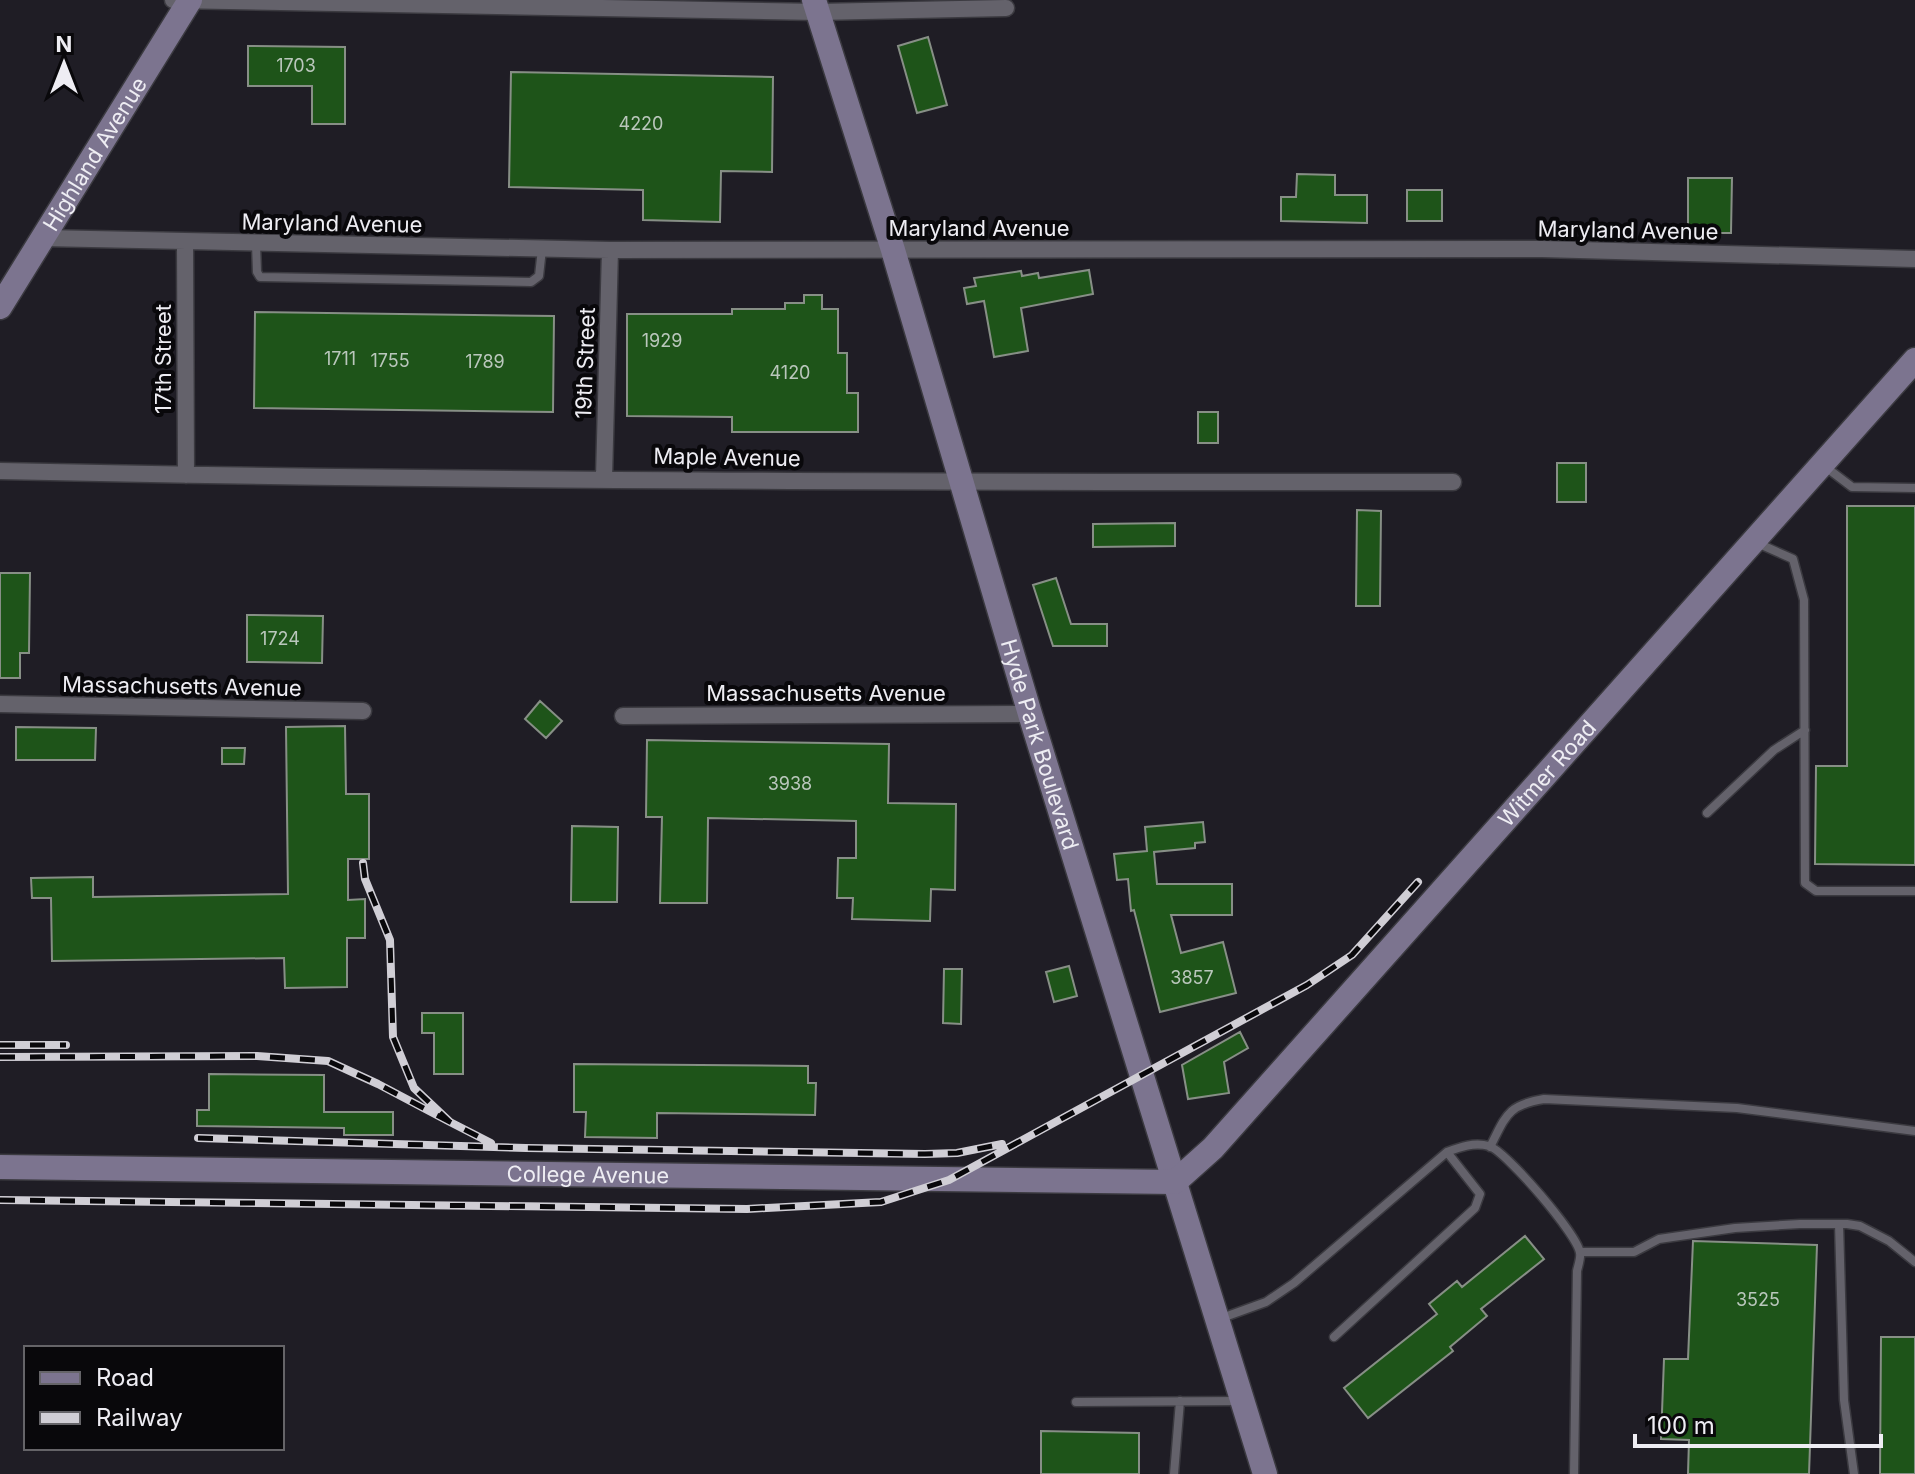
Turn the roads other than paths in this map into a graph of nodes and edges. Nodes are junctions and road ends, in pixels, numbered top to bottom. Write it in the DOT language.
graph roads {
  1 [pos="173,0"];
  2 [pos="190,0"];
  3 [pos="814,4"];
  4 [pos="1006,8"];
  5 [pos="44,238"];
  6 [pos="185,242"];
  7 [pos="256,244"];
  8 [pos="542,249"];
  9 [pos="610,250"];
  10 [pos="893,250"];
  11 [pos="1915,259"];
  12 [pos="0,307"];
  13 [pos="1915,360"];
  14 [pos="1822,464"];
  15 [pos="0,471"];
  16 [pos="186,475"];
  17 [pos="604,478"];
  18 [pos="962,482"];
  19 [pos="1453,482"];
  20 [pos="1915,488"];
  21 [pos="1754,542"];
  22 [pos="0,704"];
  23 [pos="363,711"];
  24 [pos="1030,714"];
  25 [pos="623,716"];
  26 [pos="1805,730"];
  27 [pos="1707,813"];
  28 [pos="1915,891"];
  29 [pos="1915,1131"];
  30 [pos="1490,1147"];
  31 [pos="1447,1152"];
  32 [pos="0,1167"];
  33 [pos="1175,1182"];
  34 [pos="1839,1224"];
  35 [pos="1580,1252"];
  36 [pos="1915,1262"];
  37 [pos="1218,1320"];
  38 [pos="1334,1337"];
  39 [pos="1244,1400"];
  40 [pos="1180,1401"];
  41 [pos="1076,1402"];
  42 [pos="1174,1474"];
  43 [pos="1265,1474"];
  44 [pos="1574,1474"];
  45 [pos="1854,1474"];
  1 -- 2 [label="street"];
  2 -- 3 [label="street"];
  2 -- 5 [label="main road, Highland Avenue"];
  3 -- 4 [label="street"];
  3 -- 10 [label="main road, Hyde Park Boulevard"];
  5 -- 6 [label="street, Maryland Avenue"];
  5 -- 12 [label="main road, Highland Avenue"];
  6 -- 7 [label="street, Maryland Avenue"];
  6 -- 16 [label="street, 17th Street"];
  7 -- 8 [label="street, Maryland Avenue"];
  7 -- 8 [label="lane"];
  8 -- 9 [label="street, Maryland Avenue"];
  9 -- 10 [label="street, Maryland Avenue"];
  9 -- 17 [label="street, 19th Street"];
  10 -- 11 [label="street, Maryland Avenue"];
  10 -- 18 [label="main road, Hyde Park Boulevard"];
  13 -- 14 [label="main road, Witmer Road"];
  14 -- 20 [label="lane"];
  14 -- 21 [label="main road, Witmer Road"];
  15 -- 16 [label="street, Maple Avenue"];
  16 -- 17 [label="street, Maple Avenue"];
  17 -- 18 [label="street, Maple Avenue"];
  18 -- 19 [label="street, Maple Avenue"];
  18 -- 24 [label="main road, Hyde Park Boulevard"];
  21 -- 26 [label="lane"];
  21 -- 33 [label="main road, Witmer Road"];
  22 -- 23 [label="street, Massachusetts Avenue"];
  24 -- 25 [label="street, Massachusetts Avenue"];
  24 -- 33 [label="main road, Hyde Park Boulevard"];
  26 -- 27 [label="lane"];
  26 -- 28 [label="lane"];
  29 -- 30 [label="lane"];
  30 -- 31 [label="lane"];
  30 -- 35 [label="lane"];
  31 -- 37 [label="lane"];
  31 -- 38 [label="lane"];
  32 -- 33 [label="main road, College Avenue"];
  33 -- 37 [label="main road, Hyde Park Boulevard"];
  34 -- 35 [label="lane"];
  34 -- 36 [label="lane"];
  34 -- 45 [label="lane"];
  35 -- 44 [label="lane"];
  37 -- 39 [label="main road, Hyde Park Boulevard"];
  39 -- 40 [label="lane"];
  39 -- 43 [label="main road, Hyde Park Boulevard"];
  40 -- 41 [label="lane"];
  40 -- 42 [label="lane"];
}
